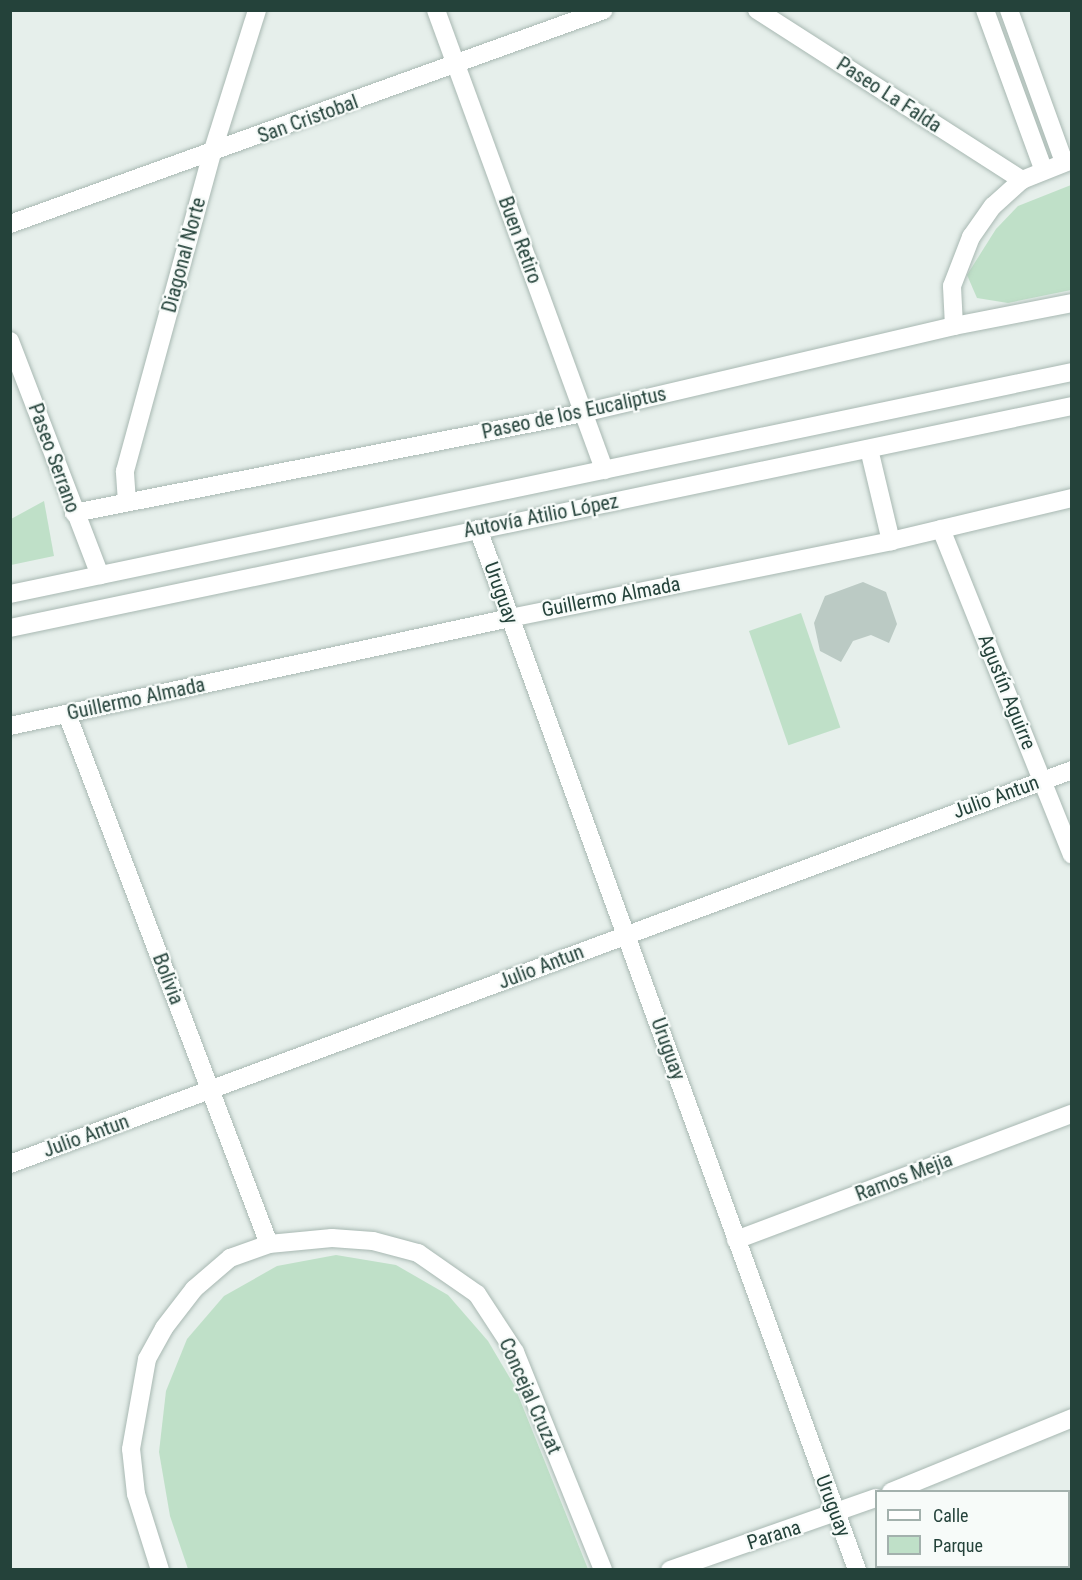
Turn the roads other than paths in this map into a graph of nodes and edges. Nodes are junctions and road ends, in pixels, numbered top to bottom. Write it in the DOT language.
graph roads {
  1 [pos="257,10"];
  2 [pos="436,10"];
  3 [pos="604,10"];
  4 [pos="757,10"];
  5 [pos="985,10"];
  6 [pos="1009,10"];
  7 [pos="456,64"];
  8 [pos="213,153"];
  9 [pos="1068,161"];
  10 [pos="1044,171"];
  11 [pos="1022,180"];
  12 [pos="10,224"];
  13 [pos="1071,303"];
  14 [pos="954,326"];
  15 [pos="10,341"];
  16 [pos="1071,372"];
  17 [pos="1071,406"];
  18 [pos="584,412"];
  19 [pos="869,449"];
  20 [pos="604,470"];
  21 [pos="1071,498"];
  22 [pos="127,502"];
  23 [pos="74,513"];
  24 [pos="478,529"];
  25 [pos="941,529"];
  26 [pos="891,541"];
  27 [pos="100,575"];
  28 [pos="10,594"];
  29 [pos="510,618"];
  30 [pos="10,628"];
  31 [pos="67,714"];
  32 [pos="10,726"];
  33 [pos="1071,770"];
  34 [pos="1043,780"];
  35 [pos="1071,855"];
  36 [pos="628,934"];
  37 [pos="211,1091"];
  38 [pos="1071,1114"];
  39 [pos="10,1164"];
  40 [pos="736,1240"];
  41 [pos="270,1244"];
  42 [pos="1071,1418"];
  43 [pos="893,1490"];
  44 [pos="875,1498"];
  45 [pos="835,1515"];
  46 [pos="160,1569"];
  47 [pos="603,1569"];
  48 [pos="670,1569"];
  49 [pos="857,1569"];
  1 -- 8 [label="street, Diagonal Norte"];
  2 -- 7 [label="street, Buen Retiro"];
  3 -- 7 [label="street, San Cristobal"];
  4 -- 11 [label="street, Paseo La Falda"];
  5 -- 10 [label="street"];
  6 -- 9 [label="street"];
  7 -- 8 [label="street, San Cristobal"];
  7 -- 18 [label="street, Buen Retiro"];
  8 -- 12 [label="street, San Cristobal"];
  8 -- 22 [label="street, Diagonal Norte"];
  9 -- 10 [label="street"];
  10 -- 11 [label="street"];
  11 -- 14 [label="street"];
  13 -- 14 [label="street, Paseo de los Eucaliptus"];
  14 -- 18 [label="street, Paseo de los Eucaliptus"];
  15 -- 23 [label="street, Paseo Serrano"];
  16 -- 20 [label="street, Autovía Atilio López"];
  17 -- 19 [label="street, Autovía Atilio López"];
  18 -- 20 [label="street, Buen Retiro"];
  18 -- 22 [label="street, Paseo de los Eucaliptus"];
  19 -- 24 [label="street, Autovía Atilio López"];
  19 -- 26 [label="street"];
  20 -- 27 [label="street, Autovía Atilio López"];
  21 -- 25 [label="street, Guillermo Almada"];
  22 -- 23 [label="street, Paseo de los Eucaliptus"];
  23 -- 27 [label="street, Paseo Serrano"];
  24 -- 29 [label="street, Uruguay"];
  24 -- 30 [label="street, Autovía Atilio López"];
  25 -- 26 [label="street, Guillermo Almada"];
  25 -- 34 [label="street, Agustín Aguirre"];
  26 -- 29 [label="street, Guillermo Almada"];
  27 -- 28 [label="street, Autovía Atilio López"];
  29 -- 31 [label="street, Guillermo Almada"];
  29 -- 36 [label="street, Uruguay"];
  31 -- 32 [label="street, Guillermo Almada"];
  31 -- 37 [label="street, Bolivia"];
  33 -- 34 [label="street, Julio Antun"];
  34 -- 35 [label="street, Agustín Aguirre"];
  34 -- 36 [label="street, Julio Antun"];
  36 -- 37 [label="street, Julio Antun"];
  36 -- 40 [label="street, Uruguay"];
  37 -- 39 [label="street, Julio Antun"];
  37 -- 41 [label="street, Bolivia"];
  38 -- 40 [label="street, Ramos Mejia"];
  40 -- 45 [label="street, Uruguay"];
  41 -- 46 [label="street, Concejal Cruzat"];
  41 -- 47 [label="street, Concejal Cruzat"];
  42 -- 43 [label="street"];
  44 -- 45 [label="street, Parana"];
  45 -- 48 [label="street, Parana"];
  45 -- 49 [label="street, Uruguay"];
}
